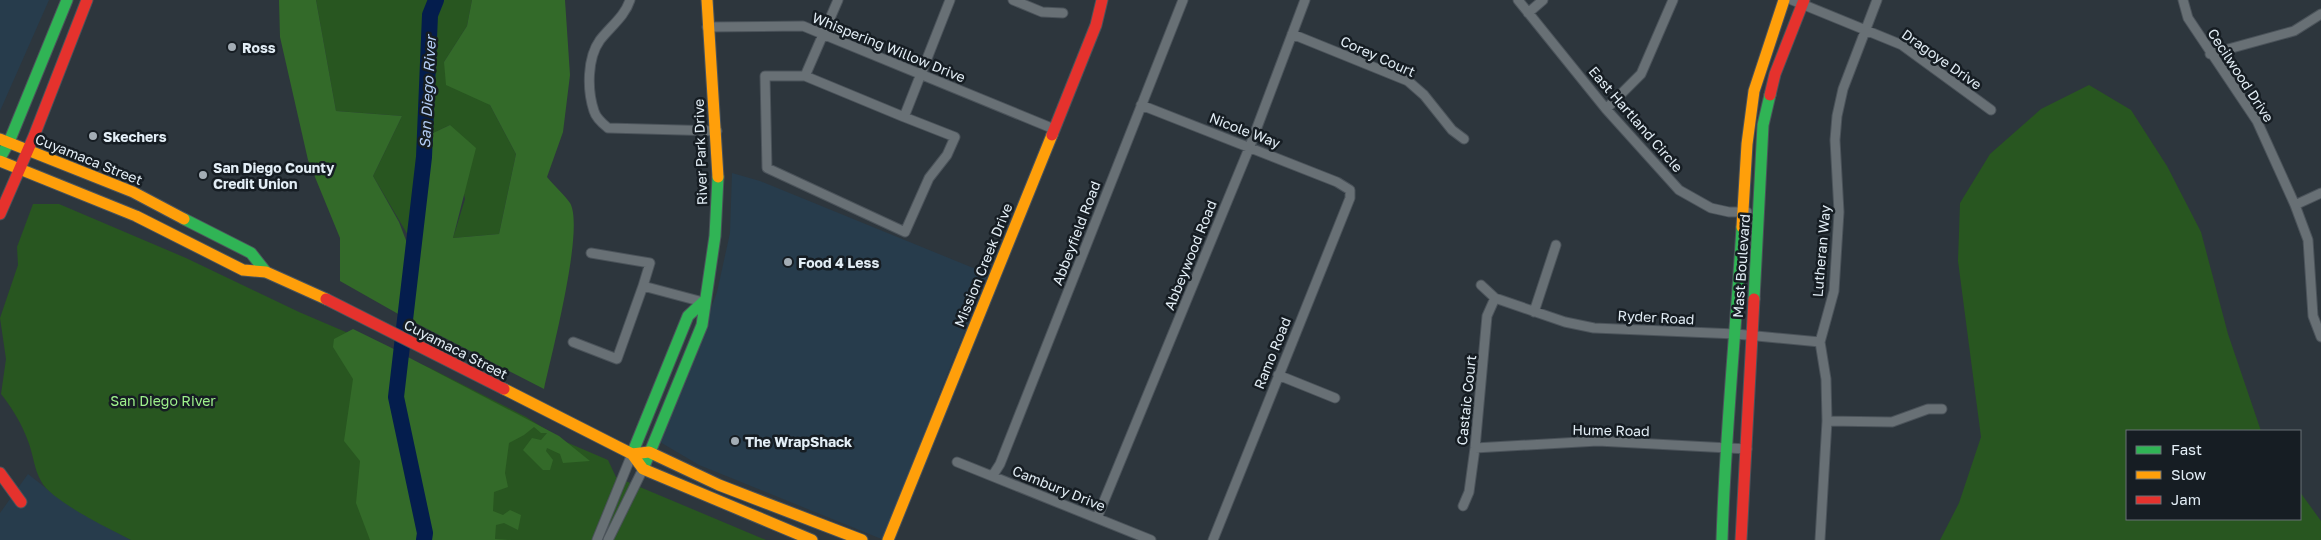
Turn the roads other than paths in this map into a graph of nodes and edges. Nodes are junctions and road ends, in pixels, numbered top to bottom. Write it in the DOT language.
graph roads {
  1 [pos="67,0"];
  2 [pos="87,0"];
  3 [pos="630,0"];
  4 [pos="707,0"];
  5 [pos="838,0"];
  6 [pos="950,0"];
  7 [pos="1013,0"];
  8 [pos="1102,0"];
  9 [pos="1183,0"];
  10 [pos="1305,0"];
  11 [pos="1518,0"];
  12 [pos="1543,0"];
  13 [pos="1672,0"];
  14 [pos="1784,0"];
  15 [pos="1877,0"];
  16 [pos="2183,0"];
  17 [pos="1800,1"];
  18 [pos="1062,13"];
  19 [pos="1528,13"];
  20 [pos="2321,14"];
  21 [pos="707,27"];
  22 [pos="1865,30"];
  23 [pos="824,34"];
  24 [pos="1292,34"];
  25 [pos="2210,54"];
  26 [pos="921,75"];
  27 [pos="806,76"];
  28 [pos="1141,105"];
  29 [pos="1606,109"];
  30 [pos="1991,110"];
  31 [pos="904,117"];
  32 [pos="1054,129"];
  33 [pos="717,130"];
  34 [pos="1464,139"];
  35 [pos="5,140"];
  36 [pos="1250,146"];
  37 [pos="28,150"];
  38 [pos="0,159"];
  39 [pos="20,168"];
  40 [pos="1337,182"];
  41 [pos="2321,193"];
  42 [pos="2295,205"];
  43 [pos="1743,212"];
  44 [pos="1759,213"];
  45 [pos="0,214"];
  46 [pos="1556,245"];
  47 [pos="591,254"];
  48 [pos="266,272"];
  49 [pos="1481,285"];
  50 [pos="643,286"];
  51 [pos="1495,298"];
  52 [pos="703,302"];
  53 [pos="1534,312"];
  54 [pos="1736,334"];
  55 [pos="1751,335"];
  56 [pos="2321,337"];
  57 [pos="573,342"];
  58 [pos="1820,342"];
  59 [pos="1278,375"];
  60 [pos="1335,398"];
  61 [pos="1942,409"];
  62 [pos="1827,421"];
  63 [pos="1475,448"];
  64 [pos="1726,449"];
  65 [pos="1747,449"];
  66 [pos="649,452"];
  67 [pos="632,454"];
  68 [pos="957,462"];
  69 [pos="643,470"];
  70 [pos="0,473"];
  71 [pos="993,475"];
  72 [pos="4,481"];
  73 [pos="21,502"];
  74 [pos="1463,506"];
  75 [pos="1097,518"];
  76 [pos="597,540"];
  77 [pos="608,540"];
  78 [pos="812,540"];
  79 [pos="862,540"];
  80 [pos="888,540"];
  81 [pos="1151,540"];
  82 [pos="1213,540"];
  83 [pos="1722,540"];
  84 [pos="1741,540"];
  85 [pos="1820,540"];
  1 -- 35 [label="main road"];
  2 -- 37 [label="main road"];
  3 -- 33 [label="street"];
  4 -- 21 [label="main road, River Park Drive"];
  5 -- 23 [label="street"];
  6 -- 26 [label="street"];
  7 -- 18 [label="street"];
  8 -- 32 [label="main road, Mission Creek Drive"];
  9 -- 28 [label="street, Abbeyfield Road"];
  10 -- 24 [label="street, Abbeywood Road"];
  11 -- 19 [label="street, East Hartland Circle"];
  12 -- 19 [label="street"];
  13 -- 29 [label="street"];
  14 -- 43 [label="main road, Mast Boulevard"];
  15 -- 22 [label="street, Lutheran Way"];
  16 -- 25 [label="street, Cecilwood Drive"];
  17 -- 22 [label="street, Dragoye Drive"];
  17 -- 44 [label="main road, Mast Boulevard"];
  19 -- 29 [label="street, East Hartland Circle"];
  20 -- 25 [label="street"];
  21 -- 23 [label="street, Whispering Willow Drive"];
  21 -- 33 [label="main road, River Park Drive"];
  22 -- 30 [label="street, Dragoye Drive"];
  22 -- 58 [label="street, Lutheran Way"];
  23 -- 26 [label="street, Whispering Willow Drive"];
  23 -- 27 [label="street"];
  24 -- 34 [label="street, Corey Court"];
  24 -- 36 [label="street, Abbeywood Road"];
  25 -- 42 [label="street, Cecilwood Drive"];
  26 -- 31 [label="street"];
  26 -- 32 [label="street, Whispering Willow Drive"];
  27 -- 31 [label="street"];
  27 -- 31 [label="street"];
  28 -- 36 [label="street, Nicole Way"];
  28 -- 71 [label="street, Abbeyfield Road"];
  29 -- 43 [label="street, East Hartland Circle"];
  32 -- 80 [label="main road, Mission Creek Drive"];
  33 -- 52 [label="main road, River Park Drive"];
  35 -- 37 [label="main road, Cuyamaca Street"];
  35 -- 38 [label="main road"];
  36 -- 40 [label="street, Nicole Way"];
  36 -- 75 [label="street, Abbeywood Road"];
  37 -- 39 [label="main road"];
  37 -- 48 [label="main road, Cuyamaca Street"];
  38 -- 39 [label="main road, Cuyamaca Street"];
  39 -- 45 [label="main road"];
  39 -- 48 [label="main road, Cuyamaca Street"];
  40 -- 59 [label="street, Ramo Road"];
  41 -- 42 [label="street"];
  42 -- 56 [label="street, Cecilwood Drive"];
  43 -- 44 [label="street, East Hartland Circle"];
  43 -- 54 [label="main road, Mast Boulevard"];
  44 -- 55 [label="main road, Mast Boulevard"];
  46 -- 53 [label="street"];
  47 -- 50 [label="street"];
  48 -- 67 [label="main road, Cuyamaca Street"];
  49 -- 51 [label="street"];
  50 -- 52 [label="street"];
  50 -- 57 [label="street"];
  51 -- 53 [label="street, Ryder Road"];
  51 -- 63 [label="street, Castaic Court"];
  52 -- 66 [label="main road, River Park Drive"];
  52 -- 67 [label="main road"];
  53 -- 54 [label="street, Ryder Road"];
  54 -- 55 [label="street, Ryder Road"];
  54 -- 64 [label="main road, Mast Boulevard"];
  55 -- 58 [label="street, Ryder Road"];
  55 -- 65 [label="main road, Mast Boulevard"];
  58 -- 62 [label="street, Lutheran Way"];
  59 -- 60 [label="street"];
  59 -- 82 [label="street, Ramo Road"];
  61 -- 62 [label="street"];
  62 -- 85 [label="street, Lutheran Way"];
  63 -- 64 [label="street, Hume Road"];
  63 -- 74 [label="street, Castaic Court"];
  64 -- 65 [label="street, Hume Road"];
  64 -- 83 [label="main road, Mast Boulevard"];
  65 -- 84 [label="main road, Mast Boulevard"];
  66 -- 67 [label="main road"];
  66 -- 69 [label="main road, River Park Drive"];
  66 -- 79 [label="main road"];
  67 -- 69 [label="main road, Cuyamaca Street"];
  67 -- 76 [label="street"];
  68 -- 71 [label="street, Cambury Drive"];
  69 -- 77 [label="street, River Park Drive"];
  69 -- 78 [label="main road"];
  70 -- 72 [label="main road"];
  71 -- 75 [label="street, Cambury Drive"];
  72 -- 73 [label="main road"];
  75 -- 81 [label="street, Cambury Drive"];
}
